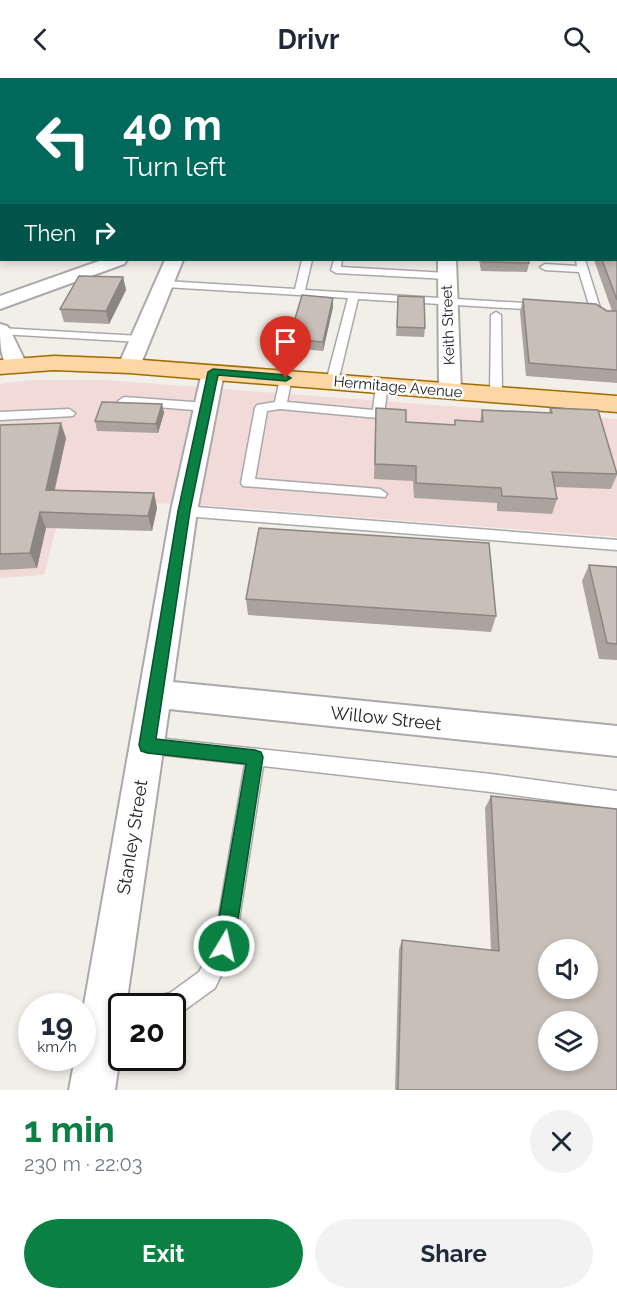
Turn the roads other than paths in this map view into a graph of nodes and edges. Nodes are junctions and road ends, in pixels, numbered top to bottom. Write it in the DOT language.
graph roads {
  1 [pos="115,261"];
  2 [pos="174,261"];
  3 [pos="307,261"];
  4 [pos="338,261"];
  5 [pos="406,261"];
  6 [pos="582,264"];
  7 [pos="545,267"];
  8 [pos="447,268"];
  9 [pos="405,273"];
  10 [pos="165,284"];
  11 [pos="298,293"];
  12 [pos="354,296"];
  13 [pos="448,301"];
  14 [pos="0,303"];
  15 [pos="552,308"];
  16 [pos="496,315"];
  17 [pos="607,319"];
  18 [pos="0,331"];
  19 [pos="140,339"];
  20 [pos="129,366"];
  21 [pos="8,367"];
  22 [pos="213,372"];
  23 [pos="286,378"];
  24 [pos="332,382"];
  25 [pos="382,386"];
  26 [pos="450,391"];
  27 [pos="496,395"];
  28 [pos="124,401"];
  29 [pos="617,404"];
  30 [pos="280,405"];
  31 [pos="206,408"];
  32 [pos="69,413"];
  33 [pos="0,416"];
  34 [pos="380,494"];
  35 [pos="184,511"];
  36 [pos="617,545"];
  37 [pos="155,694"];
  38 [pos="617,741"];
  39 [pos="147,745"];
  40 [pos="255,757"];
  41 [pos="617,800"];
  42 [pos="116,993"];
  43 [pos="186,995"];
  44 [pos="108,1031"];
  45 [pos="92,1090"];
  1 -- 14 [label="street"];
  2 -- 10 [label="street"];
  3 -- 11 [label="lane"];
  4 -- 9 [label="lane"];
  5 -- 9 [label="lane"];
  6 -- 7 [label="lane"];
  6 -- 17 [label="lane"];
  8 -- 9 [label="lane"];
  8 -- 13 [label="street, Keith Street"];
  10 -- 11 [label="lane"];
  10 -- 19 [label="street"];
  11 -- 12 [label="lane"];
  12 -- 13 [label="lane"];
  12 -- 24 [label="lane"];
  13 -- 15 [label="lane"];
  13 -- 26 [label="street, Keith Street"];
  16 -- 27 [label="lane"];
  18 -- 19 [label="lane"];
  18 -- 21 [label="street"];
  19 -- 20 [label="street"];
  20 -- 21 [label="main road, Hermitage Avenue"];
  20 -- 22 [label="main road, Hermitage Avenue"];
  22 -- 23 [label="main road, Hermitage Avenue"];
  22 -- 31 [label="street, Stanley Street"];
  23 -- 24 [label="main road, Hermitage Avenue"];
  23 -- 30 [label="lane"];
  24 -- 25 [label="main road, Hermitage Avenue"];
  25 -- 26 [label="main road, Hermitage Avenue"];
  25 -- 30 [label="lane"];
  26 -- 27 [label="main road, Hermitage Avenue"];
  27 -- 29 [label="main road, Hermitage Avenue"];
  28 -- 31 [label="lane"];
  30 -- 34 [label="lane"];
  31 -- 35 [label="street, Stanley Street"];
  32 -- 33 [label="lane"];
  35 -- 36 [label="lane"];
  35 -- 37 [label="street, Stanley Street"];
  37 -- 38 [label="street, Willow Street"];
  37 -- 39 [label="street, Stanley Street"];
  39 -- 40 [label="lane"];
  39 -- 42 [label="street, Stanley Street"];
  40 -- 41 [label="lane"];
  40 -- 43 [label="lane"];
  44 -- 45 [label="street, Stanley Street"];
}
